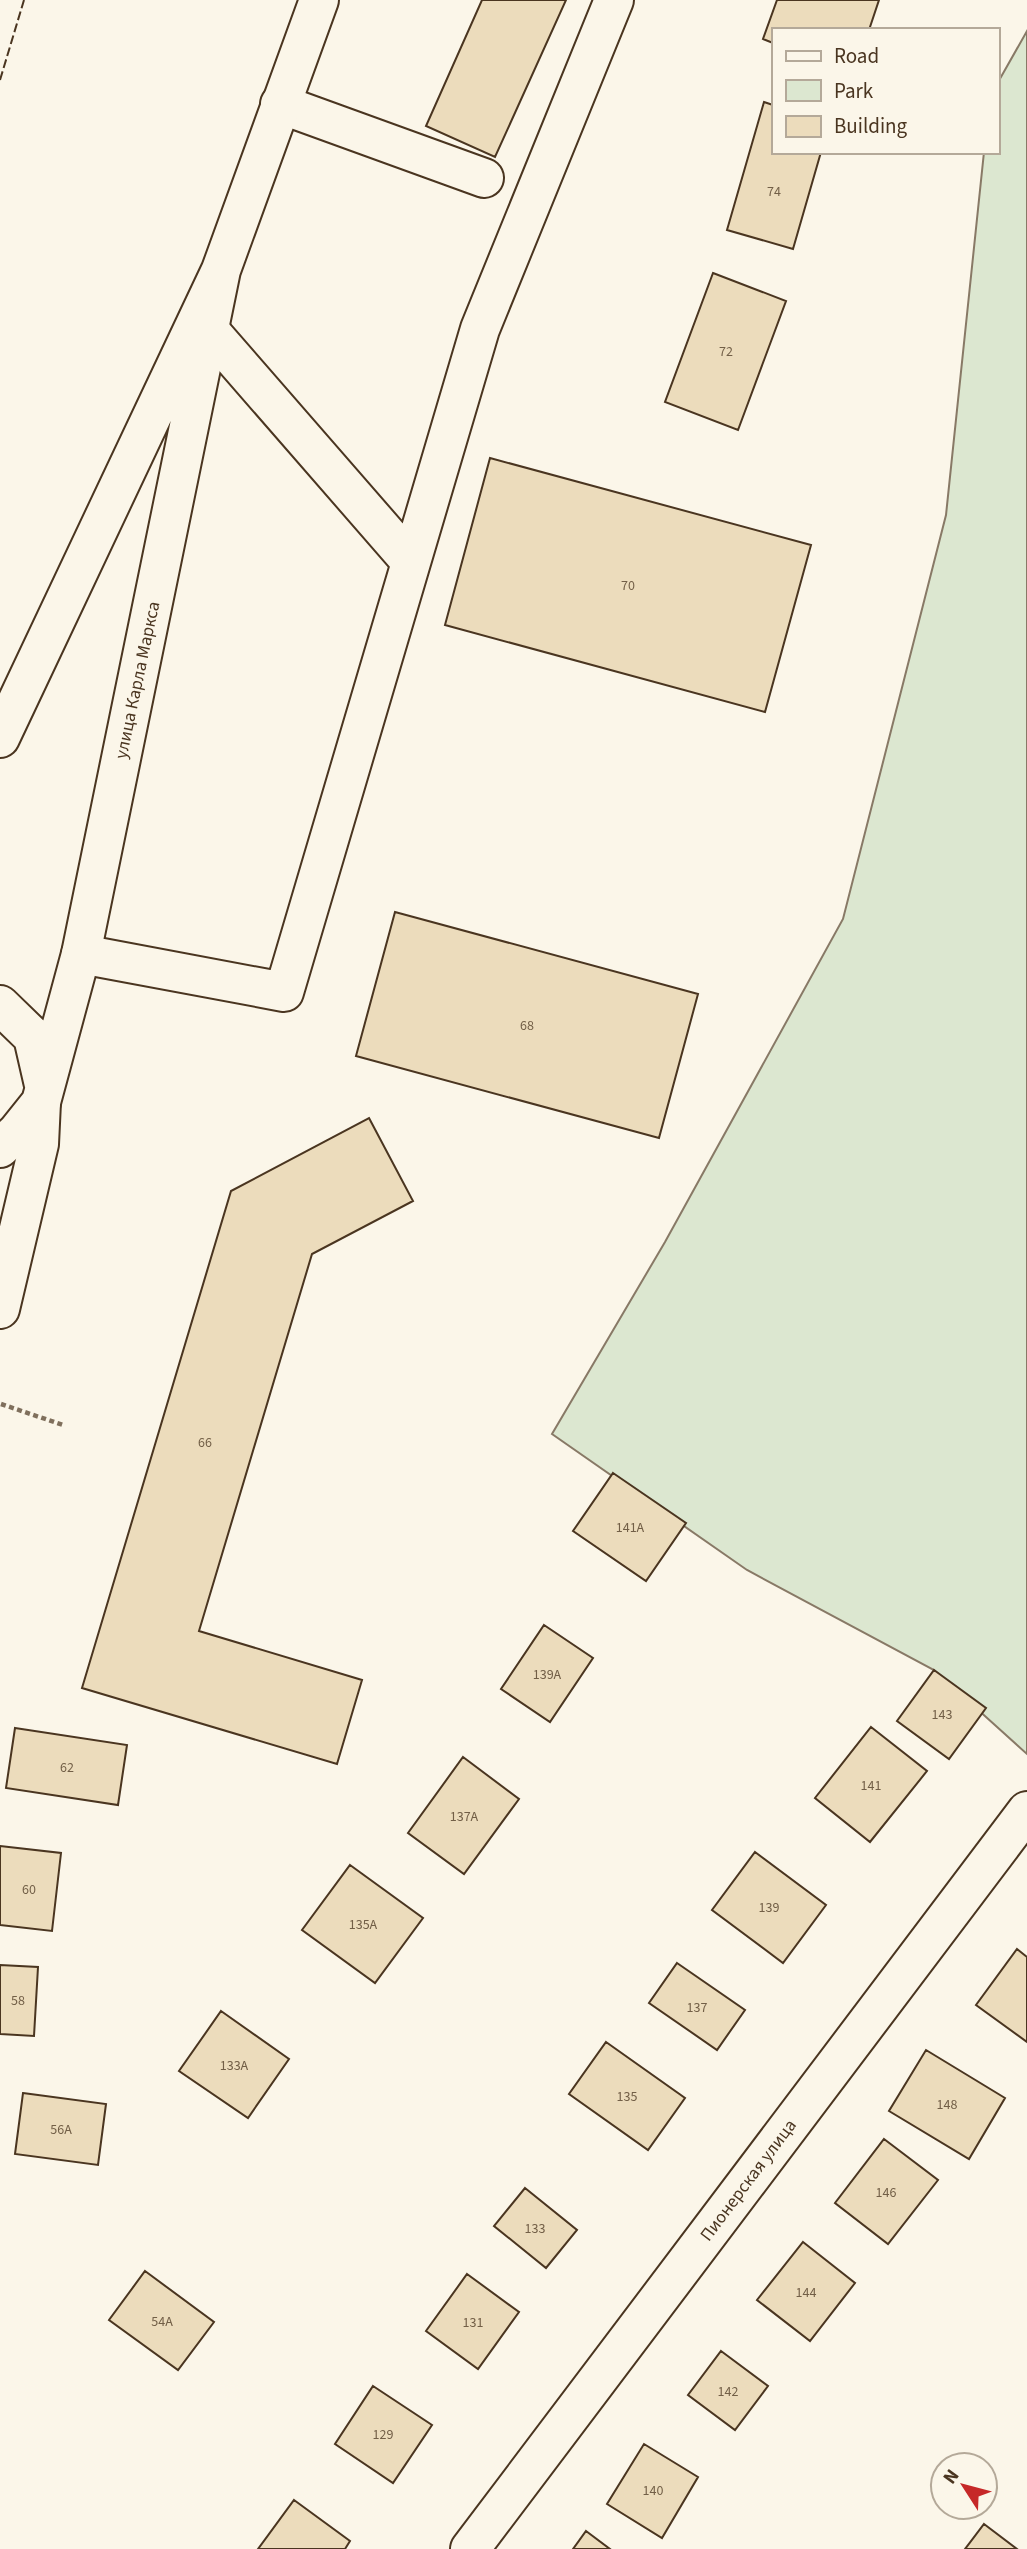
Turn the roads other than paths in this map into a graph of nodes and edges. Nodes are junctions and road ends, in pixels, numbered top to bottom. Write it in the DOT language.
graph roads {
  1 [pos="319,0"];
  2 [pos="614,0"];
  3 [pos="280,104"];
  4 [pos="484,178"];
  5 [pos="220,270"];
  6 [pos="209,330"];
  7 [pos="411,562"];
  8 [pos="0,738"];
  9 [pos="81,954"];
  10 [pos="0,1005"];
  11 [pos="42,1094"];
  12 [pos="0,1148"];
  13 [pos="0,1309"];
  14 [pos="1027,1811"];
  15 [pos="470,2549"];
  1 -- 3 [label="main road"];
  2 -- 7 [label="main road"];
  3 -- 4 [label="main road"];
  3 -- 5 [label="main road"];
  5 -- 6 [label="main road, улица Карла Маркса"];
  5 -- 8 [label="main road"];
  6 -- 7 [label="main road"];
  6 -- 9 [label="main road, улица Карла Маркса"];
  7 -- 9 [label="main road"];
  9 -- 11 [label="main road, улица Карла Маркса"];
  10 -- 11 [label="main road"];
  11 -- 12 [label="main road"];
  11 -- 13 [label="main road, улица Карла Маркса"];
  14 -- 15 [label="main road, Пионерская улица"];
}
